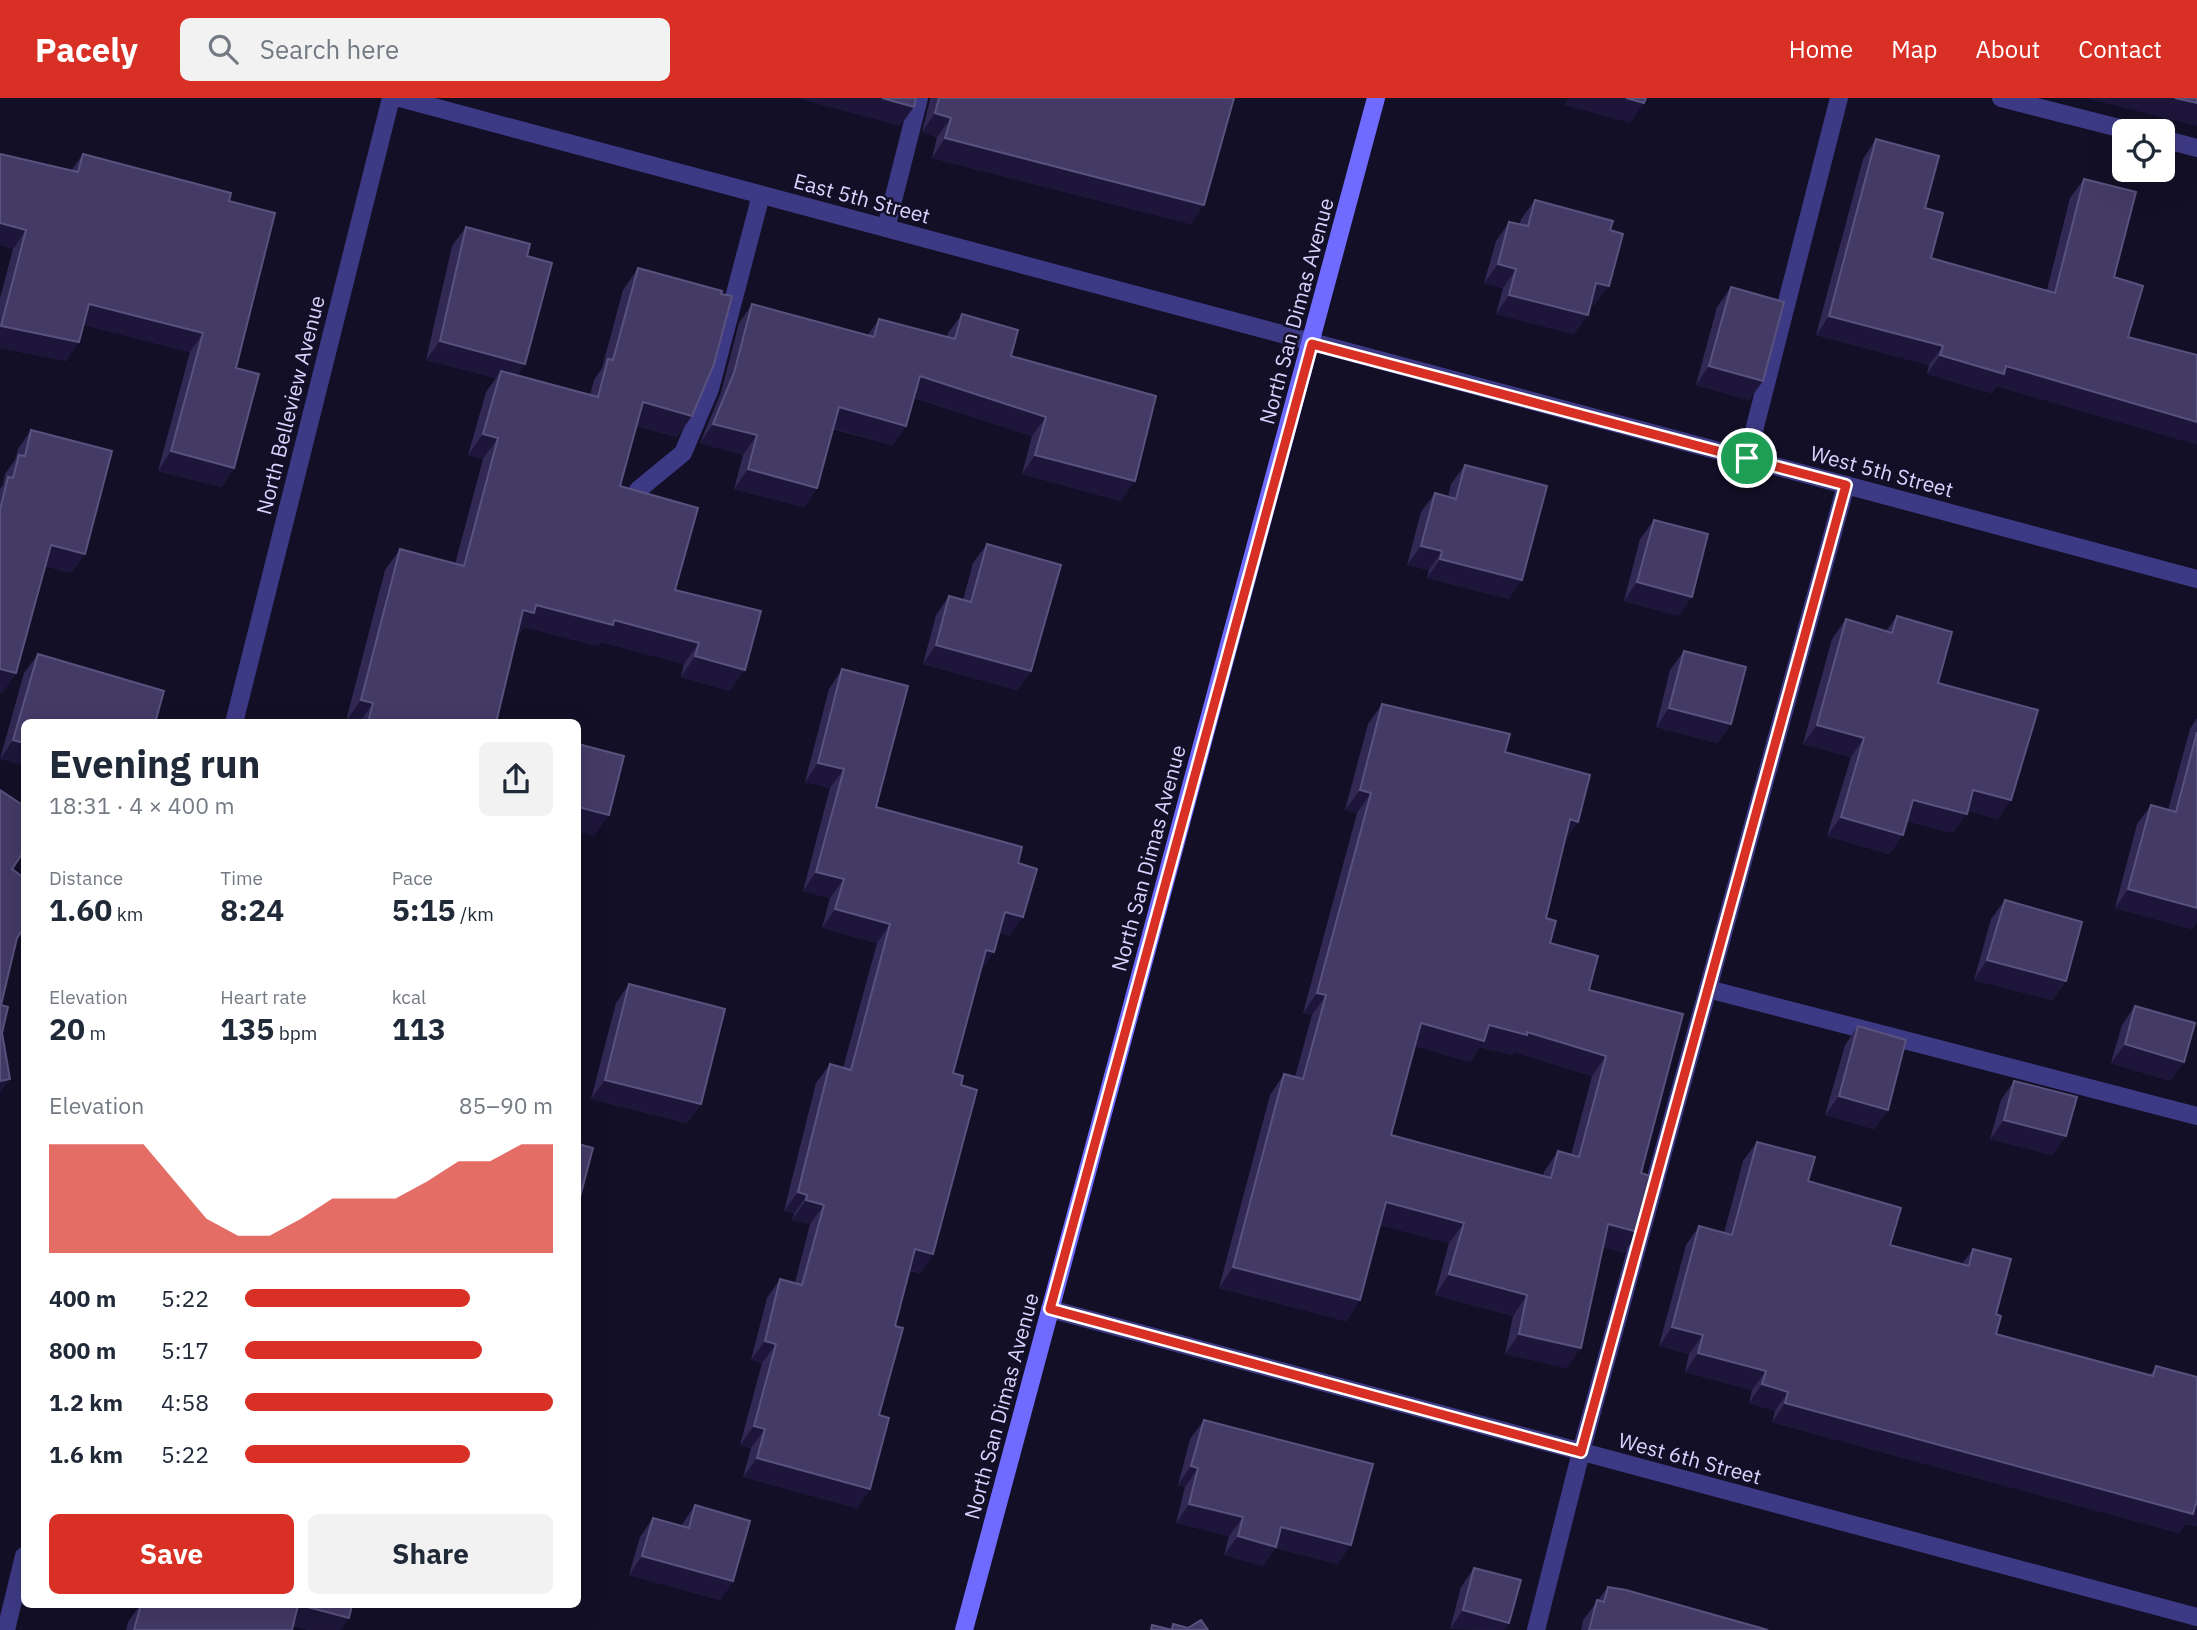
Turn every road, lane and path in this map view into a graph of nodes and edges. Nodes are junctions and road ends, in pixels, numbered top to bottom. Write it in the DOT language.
graph roads {
  1 [pos="391,98"];
  2 [pos="400,98"];
  3 [pos="919,98"];
  4 [pos="1376,98"];
  5 [pos="1839,98"];
  6 [pos="2001,98"];
  7 [pos="2112,126"];
  8 [pos="2175,142"];
  9 [pos="2197,148"];
  10 [pos="761,195"];
  11 [pos="886,228"];
  12 [pos="1312,344"];
  13 [pos="1747,458"];
  14 [pos="1846,485"];
  15 [pos="638,490"];
  16 [pos="2197,579"];
  17 [pos="235,719"];
  18 [pos="1708,989"];
  19 [pos="2197,1116"];
  20 [pos="1050,1309"];
  21 [pos="1581,1452"];
  22 [pos="21,1567"];
  23 [pos="2197,1617"];
  24 [pos="3,1630"];
  25 [pos="964,1630"];
  26 [pos="1536,1630"];
  1 -- 17 [label="street, North Belleview Avenue"];
  2 -- 10 [label="street, East 5th Street"];
  3 -- 11 [label="street"];
  4 -- 12 [label="main road, North San Dimas Avenue"];
  5 -- 13 [label="street"];
  6 -- 7 [label="street"];
  8 -- 9 [label="street"];
  10 -- 11 [label="street, East 5th Street"];
  10 -- 15 [label="street"];
  11 -- 12 [label="street, East 5th Street"];
  12 -- 13 [label="street, West 5th Street"];
  12 -- 20 [label="main road, North San Dimas Avenue"];
  13 -- 14 [label="street, West 5th Street"];
  14 -- 16 [label="street, West 5th Street"];
  14 -- 18 [label="street"];
  18 -- 19 [label="street"];
  18 -- 21 [label="street"];
  20 -- 21 [label="street, West 6th Street"];
  20 -- 25 [label="main road, North San Dimas Avenue"];
  21 -- 23 [label="street, West 6th Street"];
  21 -- 26 [label="street"];
  22 -- 24 [label="street"];
}
